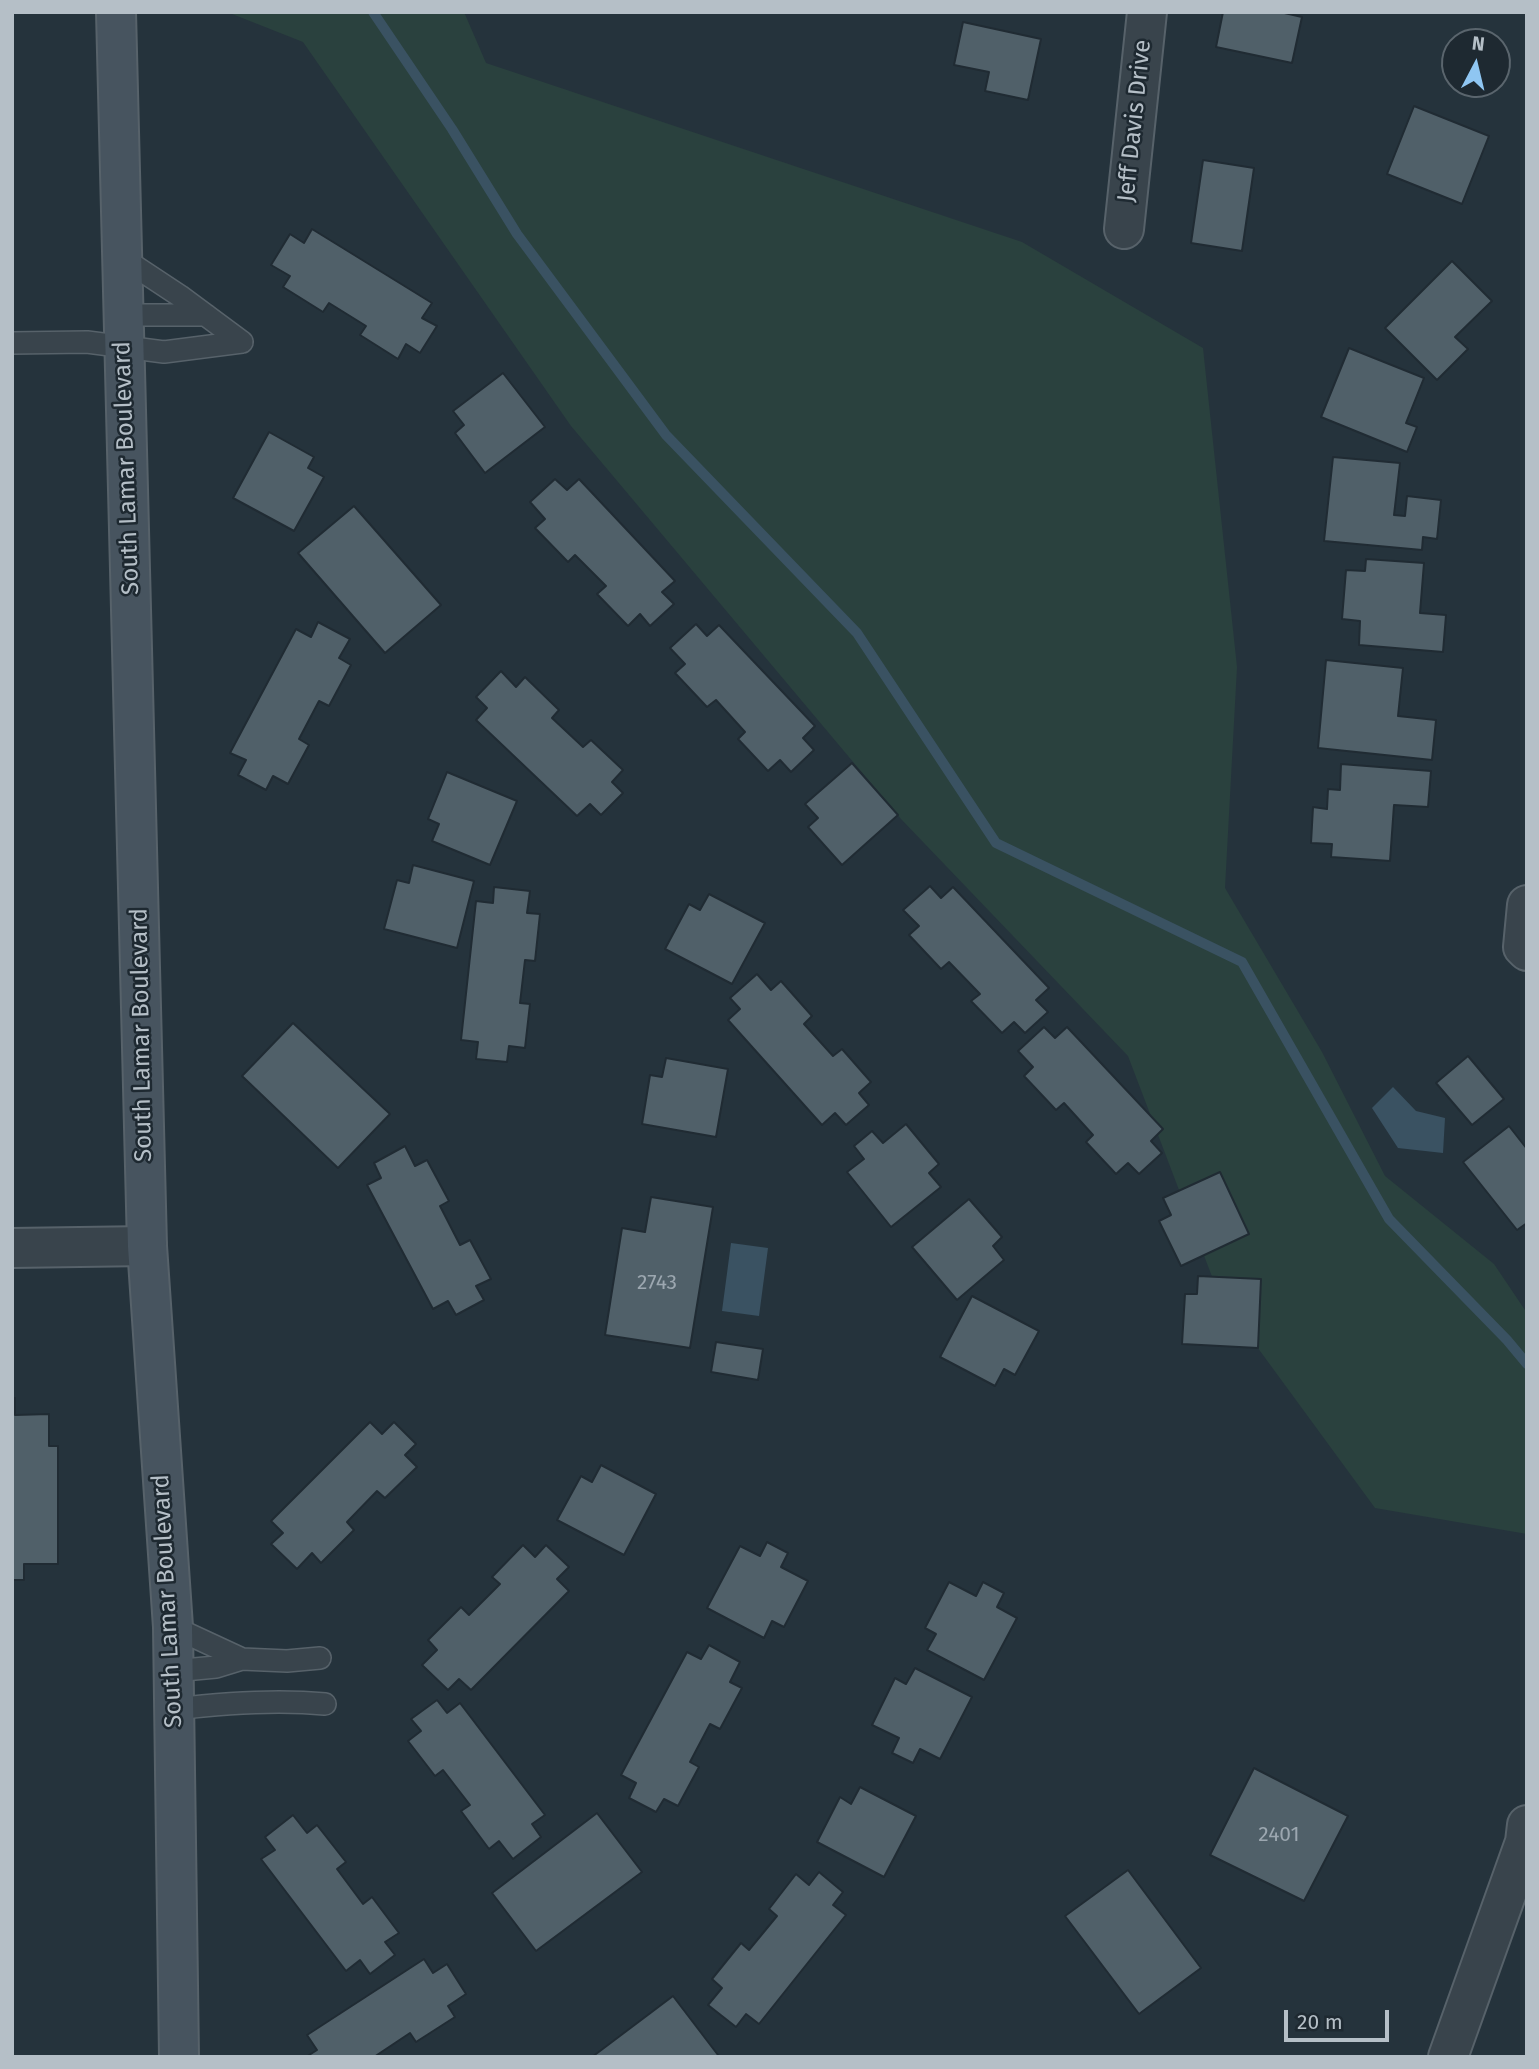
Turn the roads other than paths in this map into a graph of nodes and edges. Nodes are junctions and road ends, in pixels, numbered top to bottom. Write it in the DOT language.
graph roads {
  1 [pos="116,12"];
  2 [pos="1147,12"];
  3 [pos="1124,229"];
  4 [pos="121,257"];
  5 [pos="206,315"];
  6 [pos="123,331"];
  7 [pos="12,343"];
  8 [pos="1527,905"];
  9 [pos="1527,951"];
  10 [pos="147,1246"];
  11 [pos="12,1248"];
  12 [pos="173,1627"];
  13 [pos="320,1658"];
  14 [pos="242,1659"];
  15 [pos="173,1671"];
  16 [pos="326,1704"];
  17 [pos="174,1709"];
  18 [pos="1527,1825"];
  19 [pos="179,2057"];
  20 [pos="1448,2057"];
  1 -- 4 [label="street, South Lamar Boulevard"];
  2 -- 3 [label="street, Jeff Davis Drive"];
  4 -- 5 [label="lane"];
  4 -- 6 [label="street, South Lamar Boulevard"];
  5 -- 6 [label="lane"];
  5 -- 6 [label="lane"];
  6 -- 7 [label="lane"];
  6 -- 10 [label="street, South Lamar Boulevard"];
  8 -- 9 [label="street"];
  10 -- 11 [label="street"];
  10 -- 12 [label="street, South Lamar Boulevard"];
  12 -- 14 [label="lane"];
  12 -- 15 [label="street, South Lamar Boulevard"];
  13 -- 14 [label="lane"];
  14 -- 15 [label="lane"];
  15 -- 17 [label="street, South Lamar Boulevard"];
  16 -- 17 [label="lane"];
  17 -- 19 [label="street, South Lamar Boulevard"];
  18 -- 20 [label="street"];
}
